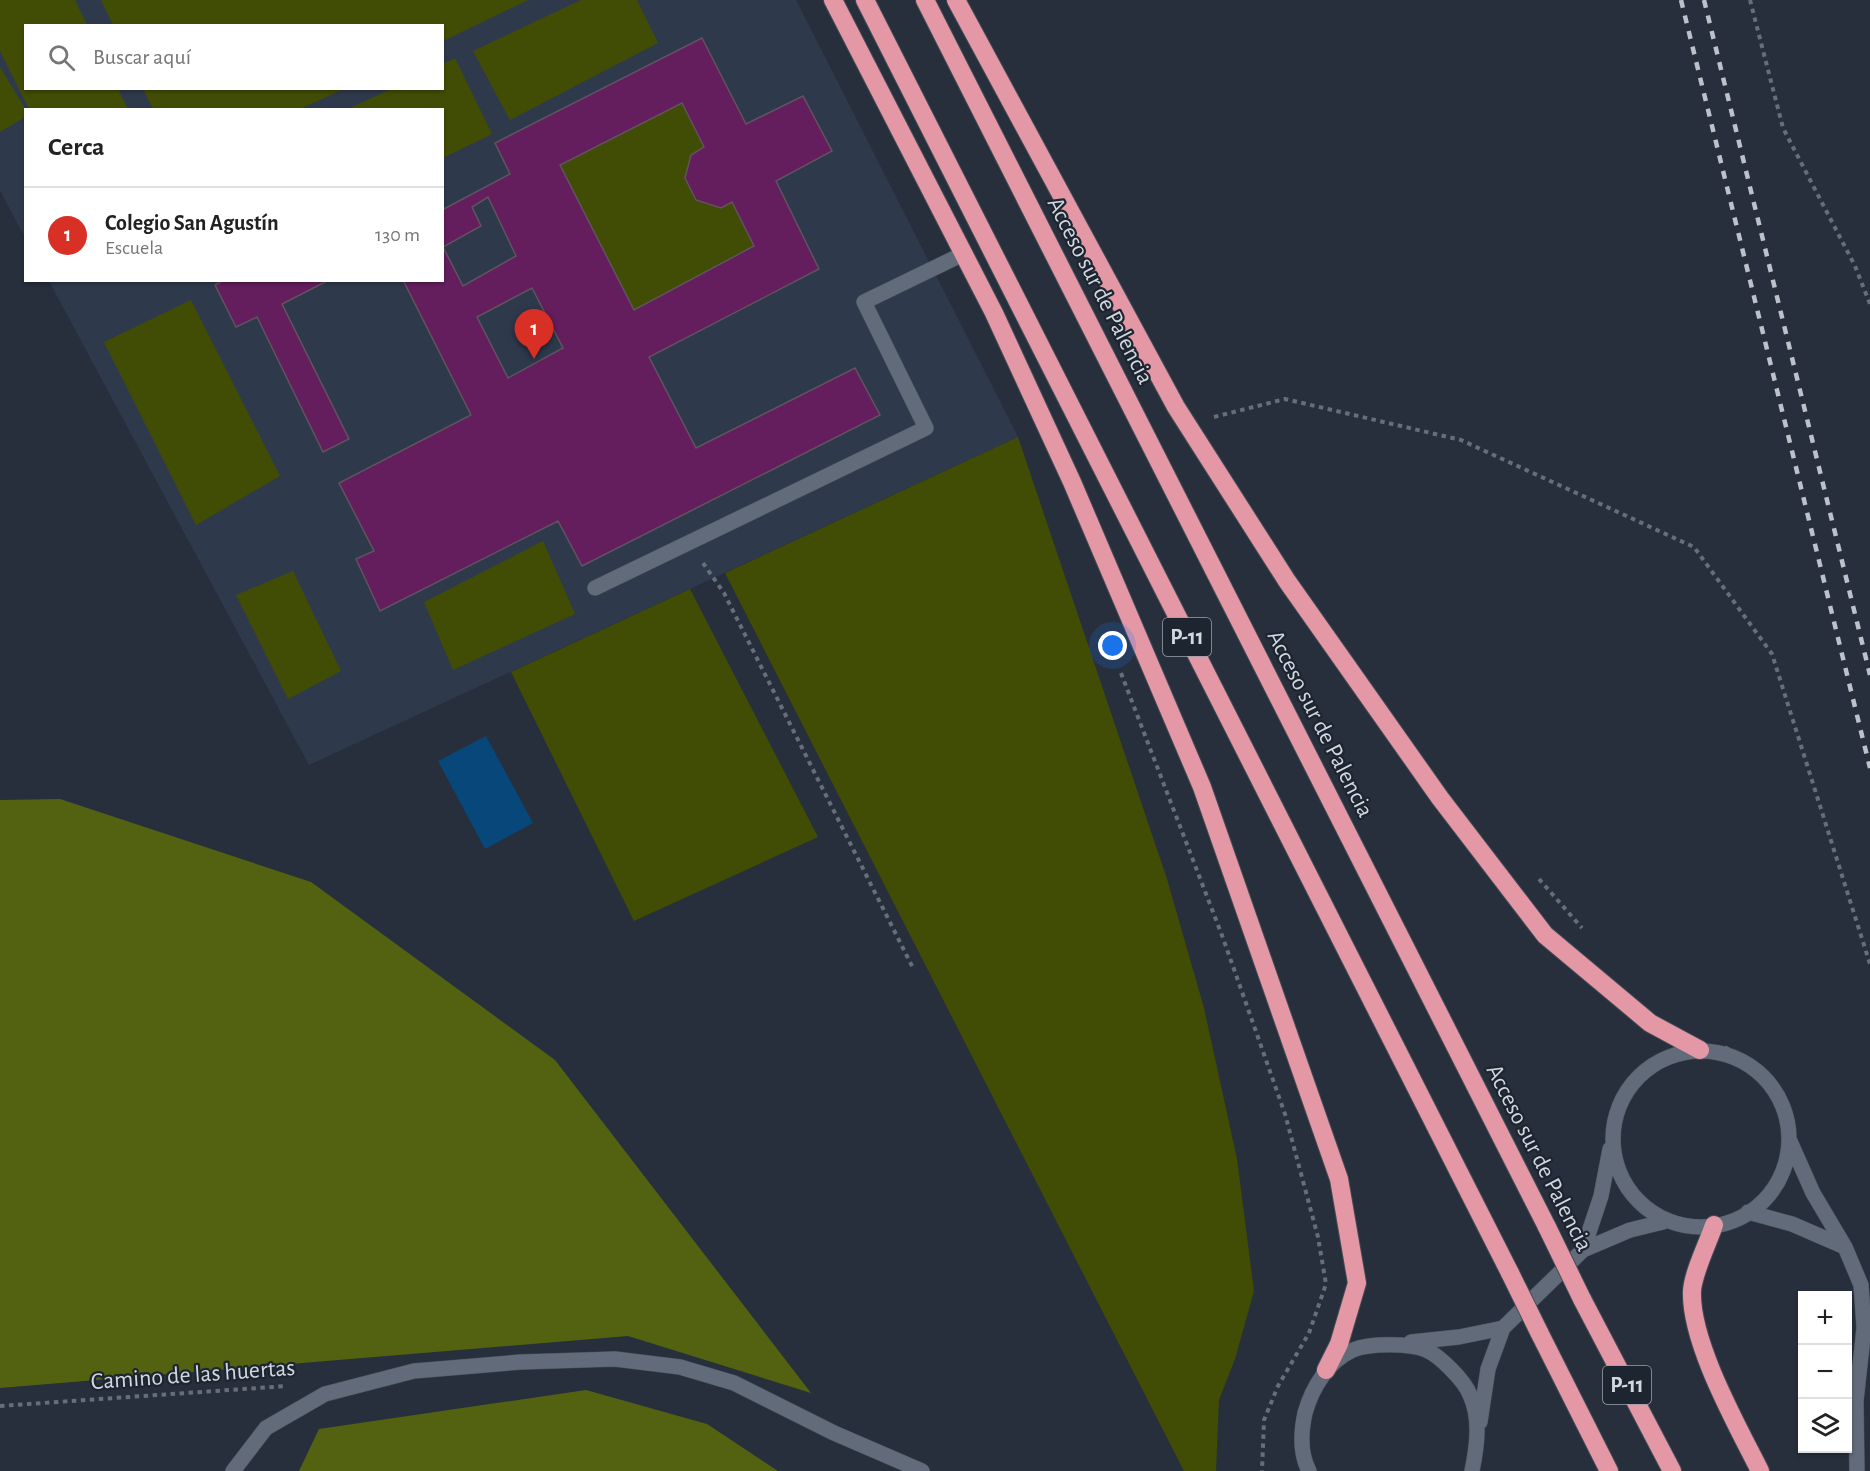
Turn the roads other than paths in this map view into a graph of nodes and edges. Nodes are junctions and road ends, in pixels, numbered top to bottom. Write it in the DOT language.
graph roads {
  1 [pos="833,0"];
  2 [pos="865,0"];
  3 [pos="925,0"];
  4 [pos="956,0"];
  5 [pos="963,254"];
  6 [pos="595,588"];
  7 [pos="1700,1050"];
  8 [pos="1612,1139"];
  9 [pos="1790,1139"];
  10 [pos="1748,1212"];
  11 [pos="1663,1222"];
  12 [pos="1714,1225"];
  13 [pos="1845,1247"];
  14 [pos="1583,1250"];
  15 [pos="1503,1328"];
  16 [pos="1389,1344"];
  17 [pos="1326,1370"];
  18 [pos="1478,1433"];
  19 [pos="234,1471"];
  20 [pos="922,1471"];
  21 [pos="1309,1471"];
  22 [pos="1472,1471"];
  23 [pos="1609,1471"];
  24 [pos="1672,1471"];
  25 [pos="1760,1471"];
  26 [pos="1857,1471"];
  1 -- 5 [label="highway"];
  2 -- 23 [label="highway, P-11, bridge"];
  3 -- 24 [label="highway, Acceso sur de Palencia / P-11, bridge"];
  4 -- 7 [label="highway"];
  5 -- 6 [label="street"];
  5 -- 17 [label="highway"];
  7 -- 8 [label="street"];
  7 -- 9 [label="street"];
  8 -- 11 [label="street"];
  8 -- 14 [label="street"];
  9 -- 10 [label="street"];
  9 -- 13 [label="street"];
  10 -- 12 [label="street"];
  10 -- 13 [label="street"];
  11 -- 12 [label="street"];
  11 -- 14 [label="street"];
  12 -- 25 [label="highway"];
  13 -- 26 [label="street"];
  14 -- 15 [label="street"];
  15 -- 16 [label="street"];
  15 -- 18 [label="street"];
  16 -- 17 [label="street"];
  16 -- 18 [label="street"];
  17 -- 21 [label="street"];
  18 -- 22 [label="street"];
  19 -- 20 [label="street"];
}
